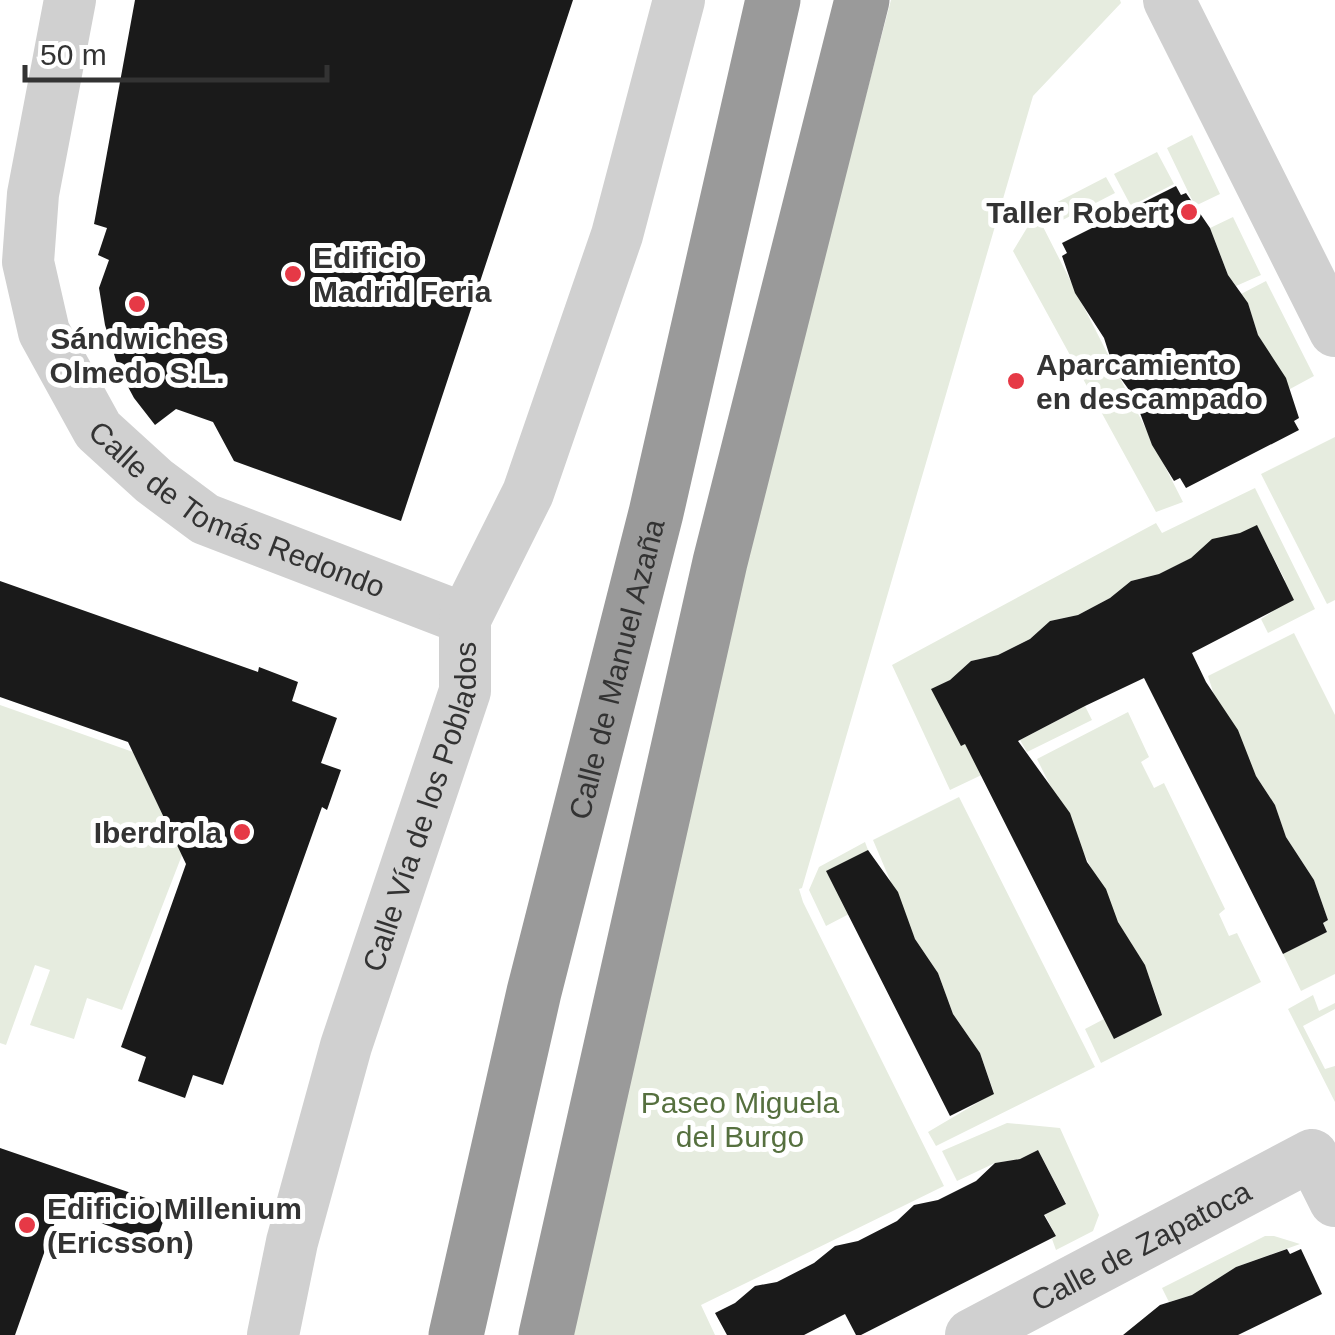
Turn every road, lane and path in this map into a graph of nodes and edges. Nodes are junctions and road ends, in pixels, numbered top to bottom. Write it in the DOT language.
graph roads {
  1 [pos="70,0"];
  2 [pos="679,0"];
  3 [pos="773,0"];
  4 [pos="862,0"];
  5 [pos="1169,0"];
  6 [pos="1335,332"];
  7 [pos="465,619"];
  8 [pos="1324,1178"];
  9 [pos="273,1335"];
  10 [pos="456,1335"];
  11 [pos="546,1335"];
  12 [pos="971,1335"];
  1 -- 7 [label="street, Calle de Tomás Redondo"];
  2 -- 7 [label="street, Calle Vía de los Poblados"];
  3 -- 10 [label="highway, Calle de Manuel Azaña"];
  4 -- 11 [label="highway"];
  5 -- 6 [label="street"];
  7 -- 9 [label="street, Calle Vía de los Poblados"];
  8 -- 12 [label="street, Calle de Zapatoca"];
}
